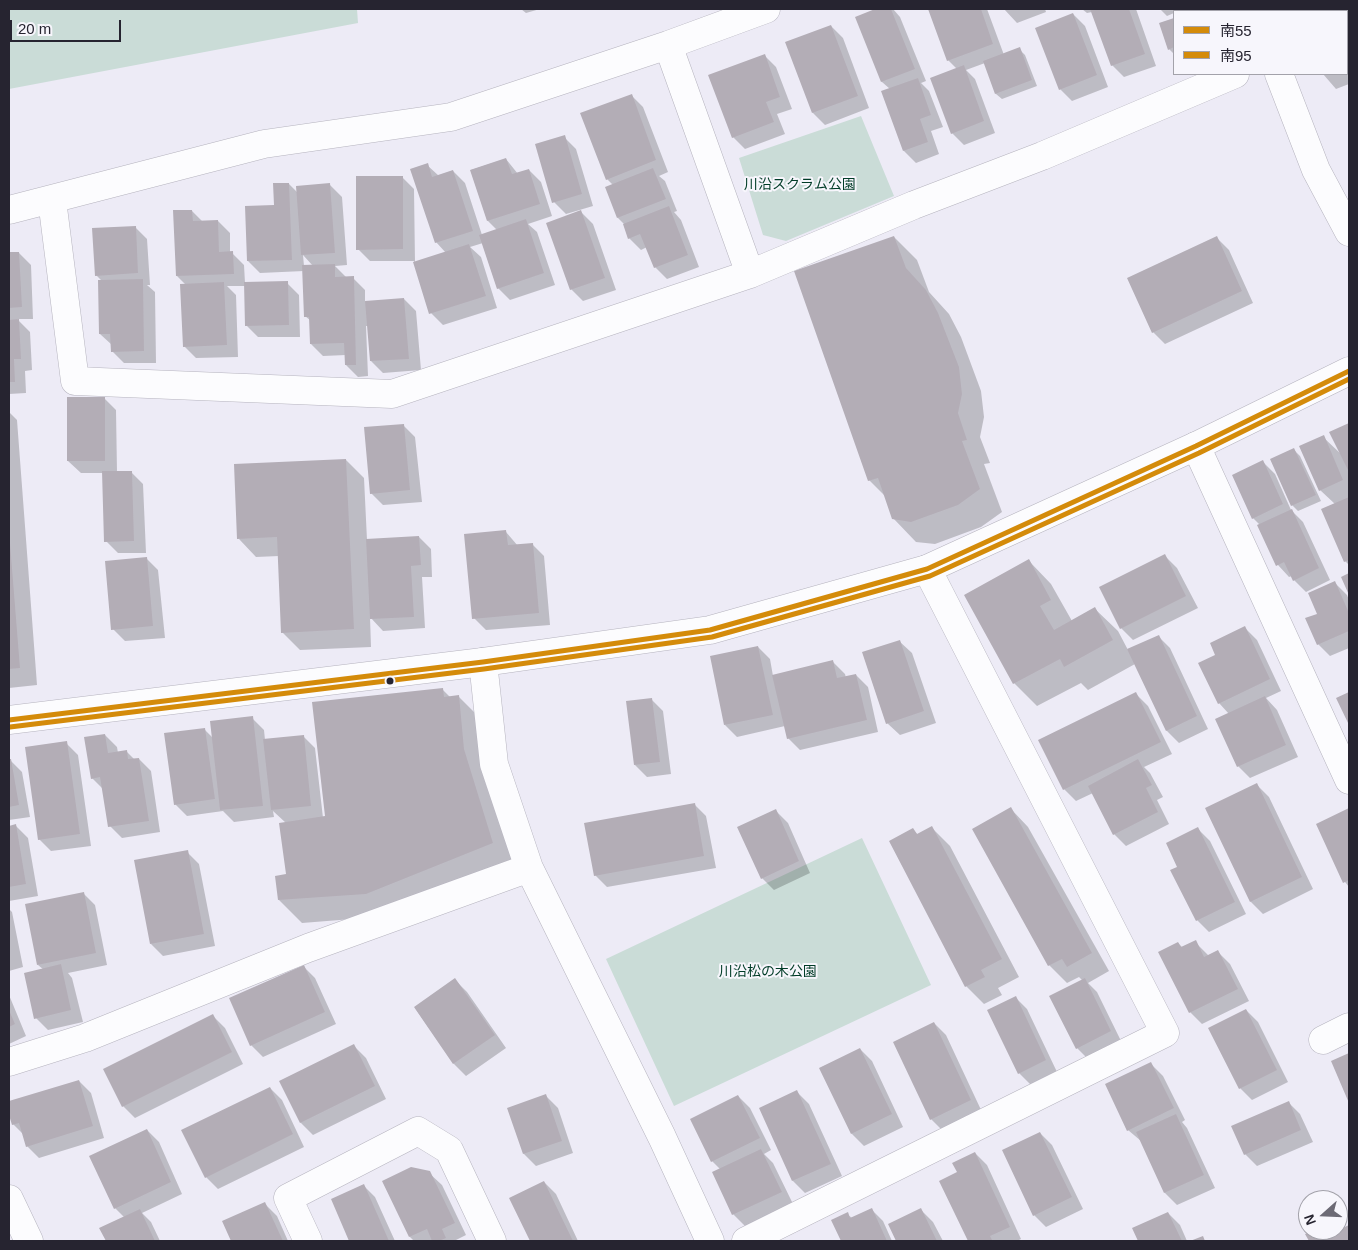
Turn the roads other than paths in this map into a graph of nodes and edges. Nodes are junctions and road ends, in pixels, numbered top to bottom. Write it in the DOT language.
graph roads {
  1 [pos="766,9"];
  2 [pos="668,45"];
  3 [pos="1232,75"];
  4 [pos="1279,75"];
  5 [pos="52,200"];
  6 [pos="9,210"];
  7 [pos="1349,232"];
  8 [pos="750,274"];
  9 [pos="1348,376"];
  10 [pos="1196,446"];
  11 [pos="926,569"];
  12 [pos="483,662"];
  13 [pos="9,720"];
  14 [pos="1349,780"];
  15 [pos="529,868"];
  16 [pos="1349,1027"];
  17 [pos="1323,1040"];
  18 [pos="9,1062"];
  19 [pos="9,1199"];
  20 [pos="29,1241"];
  21 [pos="308,1241"];
  22 [pos="492,1241"];
  23 [pos="710,1241"];
  24 [pos="746,1241"];
  1 -- 2 [label="street"];
  2 -- 5 [label="street"];
  2 -- 8 [label="street"];
  3 -- 8 [label="street"];
  4 -- 7 [label="street"];
  5 -- 6 [label="street"];
  5 -- 8 [label="street"];
  9 -- 10 [label="street"];
  10 -- 11 [label="street"];
  10 -- 14 [label="street"];
  11 -- 12 [label="street"];
  11 -- 24 [label="street"];
  12 -- 13 [label="street"];
  12 -- 15 [label="street"];
  15 -- 18 [label="street"];
  15 -- 23 [label="street"];
  16 -- 17 [label="street"];
  19 -- 20 [label="street"];
  21 -- 22 [label="street"];
}
